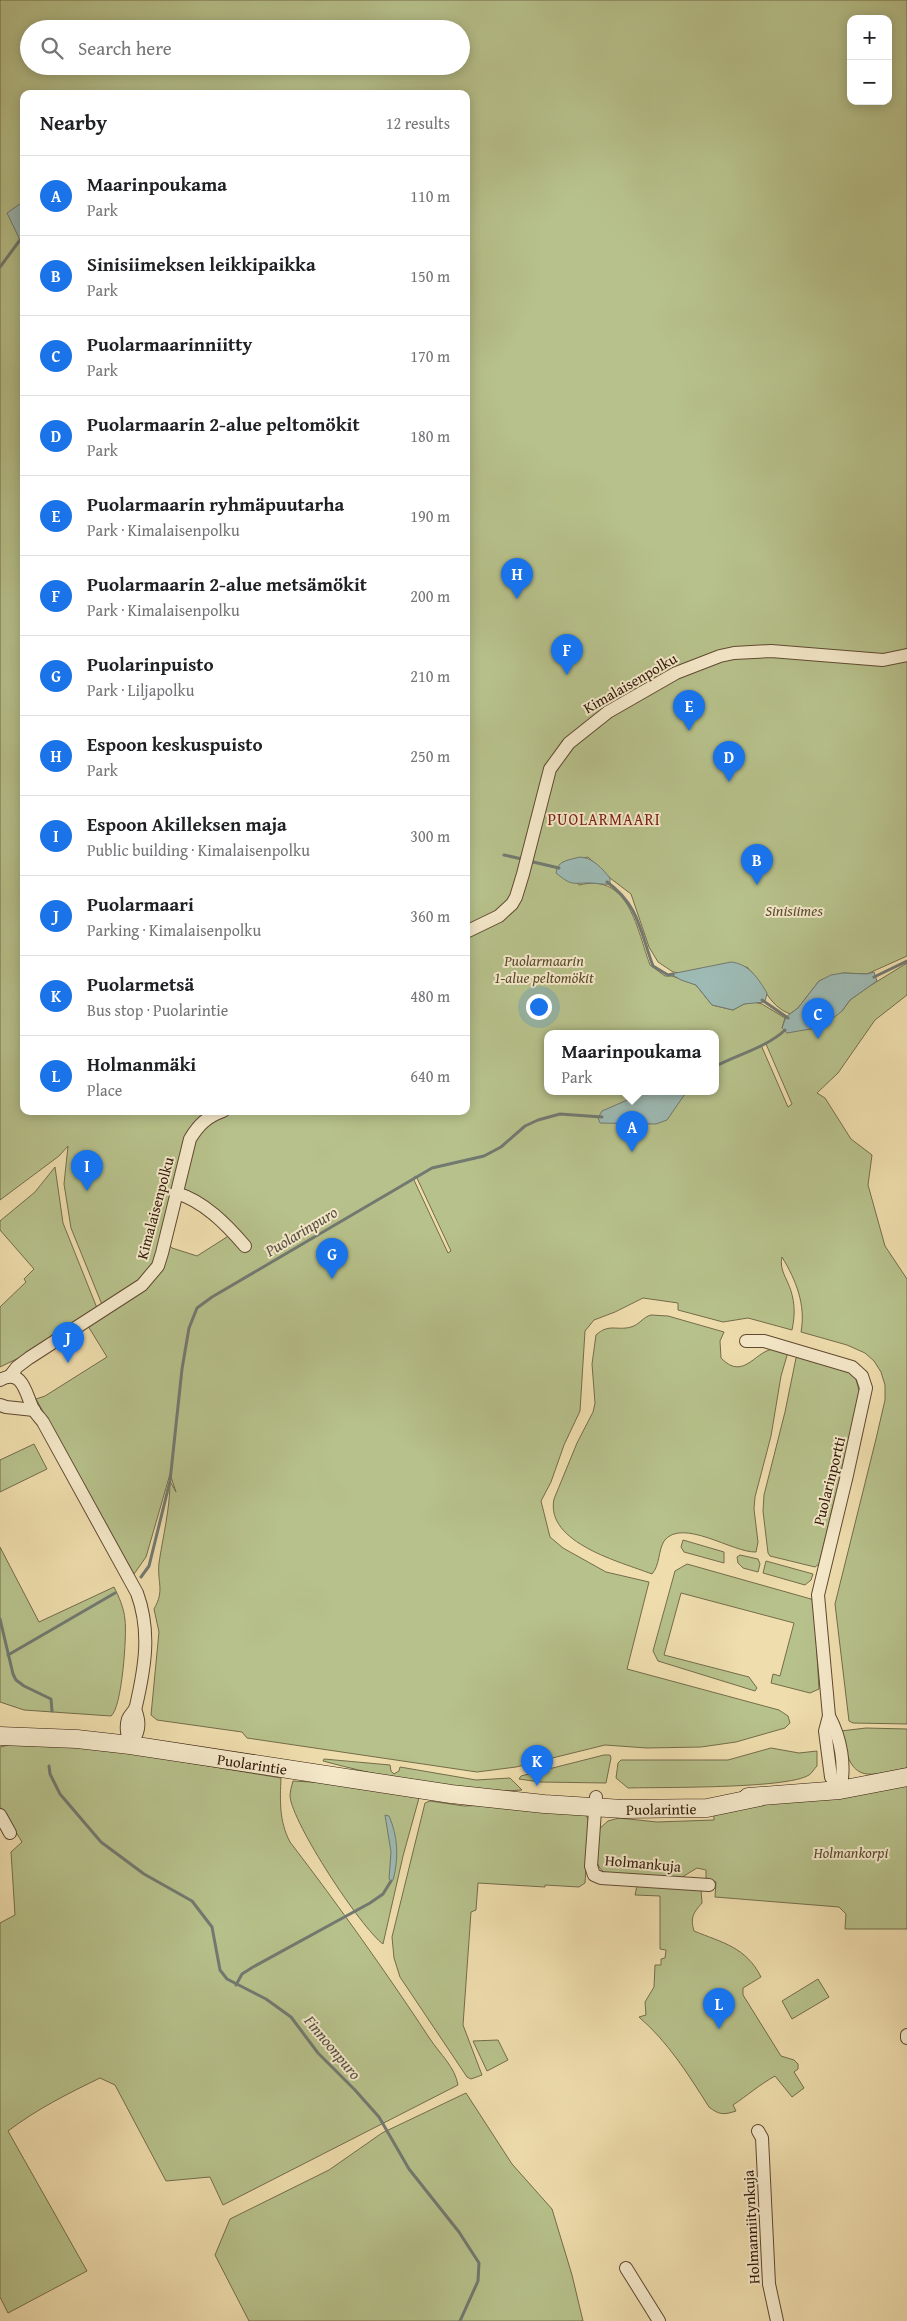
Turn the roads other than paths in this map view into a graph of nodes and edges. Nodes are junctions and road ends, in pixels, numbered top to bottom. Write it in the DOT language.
graph roads {
  1 [pos="907,655"];
  2 [pos="470,930"];
  3 [pos="213,1115"];
  4 [pos="176,1192"];
  5 [pos="245,1246"];
  6 [pos="746,1340"];
  7 [pos="5,1378"];
  8 [pos="0,1404"];
  9 [pos="34,1410"];
  10 [pos="0,1736"];
  11 [pos="130,1745"];
  12 [pos="907,1777"];
  13 [pos="840,1790"];
  14 [pos="596,1802"];
  15 [pos="0,1815"];
  16 [pos="10,1833"];
  17 [pos="709,1885"];
  18 [pos="758,2131"];
  19 [pos="626,2268"];
  20 [pos="659,2321"];
  21 [pos="777,2321"];
  1 -- 2 [label="street, Kimalaisenpolku"];
  3 -- 4 [label="street, Kimalaisenpolku"];
  4 -- 5 [label="street"];
  4 -- 7 [label="street, Kimalaisenpolku"];
  6 -- 13 [label="street, Puolarinportti"];
  7 -- 9 [label="street"];
  8 -- 9 [label="street"];
  9 -- 11 [label="street"];
  10 -- 11 [label="main road, Puolarintie"];
  11 -- 14 [label="main road, Puolarintie"];
  12 -- 13 [label="main road, Puolarintie"];
  13 -- 14 [label="main road, Puolarintie"];
  14 -- 17 [label="street, Holmankuja"];
  15 -- 16 [label="street"];
  18 -- 21 [label="street, Holmanniitynkuja"];
  19 -- 20 [label="street"];
}
